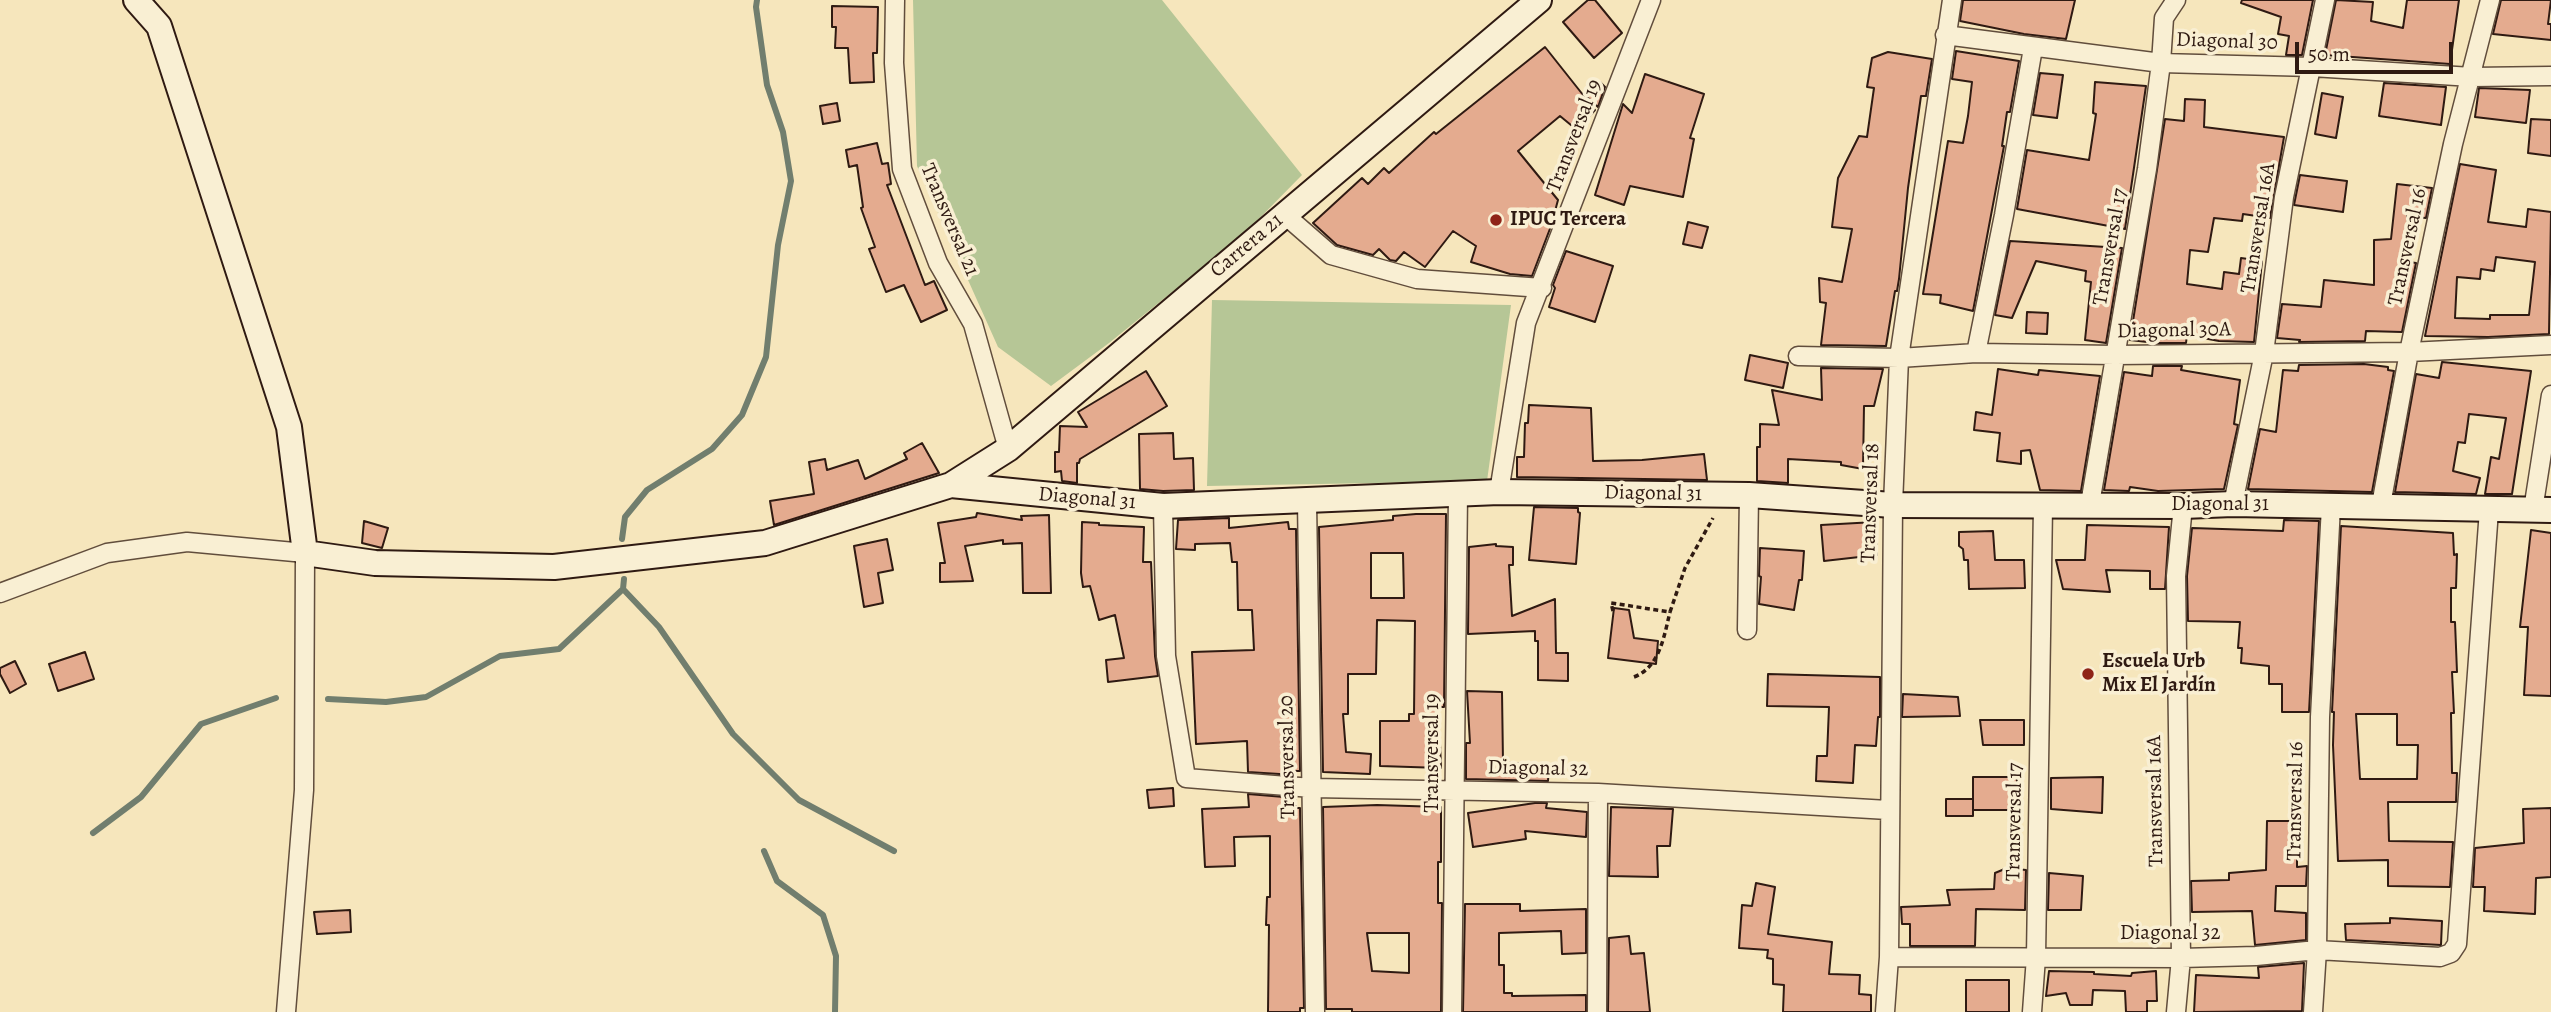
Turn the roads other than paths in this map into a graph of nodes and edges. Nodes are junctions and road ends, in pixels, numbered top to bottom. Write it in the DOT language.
graph roads {
  1 [pos="136,0"];
  2 [pos="895,0"];
  3 [pos="1539,0"];
  4 [pos="1651,0"];
  5 [pos="1952,0"];
  6 [pos="2176,0"];
  7 [pos="2325,0"];
  8 [pos="2490,0"];
  9 [pos="1945,35"];
  10 [pos="2032,48"];
  11 [pos="2161,63"];
  12 [pos="2312,67"];
  13 [pos="2551,76"];
  14 [pos="2472,77"];
  15 [pos="1285,215"];
  16 [pos="1542,288"];
  17 [pos="2551,345"];
  18 [pos="2409,352"];
  19 [pos="1976,353"];
  20 [pos="2264,353"];
  21 [pos="2115,355"];
  22 [pos="1798,356"];
  23 [pos="1899,358"];
  24 [pos="2551,395"];
  25 [pos="1008,449"];
  26 [pos="951,485"];
  27 [pos="1499,492"];
  28 [pos="1458,494"];
  29 [pos="1738,495"];
  30 [pos="1307,502"];
  31 [pos="2233,504"];
  32 [pos="1893,505"];
  33 [pos="2091,505"];
  34 [pos="2381,505"];
  35 [pos="1163,506"];
  36 [pos="2043,506"];
  37 [pos="2183,506"];
  38 [pos="2331,506"];
  39 [pos="2489,510"];
  40 [pos="2542,510"];
  41 [pos="305,553"];
  42 [pos="0,593"];
  43 [pos="1747,630"];
  44 [pos="1312,788"];
  45 [pos="1456,789"];
  46 [pos="1598,793"];
  47 [pos="1888,810"];
  48 [pos="2317,950"];
  49 [pos="1889,957"];
  50 [pos="2036,957"];
  51 [pos="2181,958"];
  52 [pos="286,1012"];
  53 [pos="1315,1012"];
  54 [pos="1452,1012"];
  55 [pos="1597,1012"];
  56 [pos="1885,1012"];
  57 [pos="2032,1012"];
  58 [pos="2176,1012"];
  59 [pos="2314,1012"];
  1 -- 41 [label="street"];
  2 -- 25 [label="street, Transversal 21"];
  3 -- 15 [label="street, Carrera 21"];
  4 -- 16 [label="street, Transversal 19"];
  5 -- 9 [label="street, Transversal 18"];
  6 -- 11 [label="street, Transversal 17"];
  7 -- 12 [label="street, Transversal 16A"];
  8 -- 14 [label="street, Transversal 16"];
  9 -- 10 [label="street, Diagonal 30"];
  9 -- 23 [label="street, Transversal 18"];
  10 -- 11 [label="street, Diagonal 30"];
  10 -- 19 [label="street"];
  11 -- 12 [label="street, Diagonal 30"];
  11 -- 21 [label="street, Transversal 17"];
  12 -- 14 [label="street, Diagonal 30"];
  12 -- 20 [label="street, Transversal 16A"];
  13 -- 14 [label="street, Diagonal 30"];
  14 -- 18 [label="street, Transversal 16"];
  15 -- 16 [label="street"];
  15 -- 25 [label="street, Carrera 21"];
  16 -- 27 [label="street, Transversal 19"];
  17 -- 18 [label="street, Diagonal 30A"];
  18 -- 20 [label="street, Diagonal 30A"];
  18 -- 34 [label="street, Transversal 16"];
  19 -- 21 [label="street, Diagonal 30A"];
  19 -- 23 [label="street, Diagonal 30A"];
  20 -- 21 [label="street, Diagonal 30A"];
  20 -- 31 [label="street, Transversal 16A"];
  21 -- 33 [label="street, Transversal 17"];
  22 -- 23 [label="street, Diagonal 30A"];
  23 -- 32 [label="street, Transversal 18"];
  24 -- 40 [label="street"];
  25 -- 26 [label="street, Carrera 21"];
  26 -- 35 [label="street, Diagonal 31"];
  26 -- 41 [label="street, Diagonal 31"];
  27 -- 28 [label="street, Diagonal 31"];
  27 -- 29 [label="street, Diagonal 31"];
  28 -- 30 [label="street, Diagonal 31"];
  28 -- 45 [label="street, Transversal 19"];
  29 -- 32 [label="street, Diagonal 31"];
  29 -- 43 [label="street"];
  30 -- 35 [label="street, Diagonal 31"];
  30 -- 44 [label="street, Transversal 20"];
  31 -- 37 [label="street, Diagonal 31"];
  31 -- 38 [label="street, Diagonal 31"];
  32 -- 36 [label="street, Diagonal 31"];
  32 -- 47 [label="street, Transversal 18"];
  33 -- 36 [label="street, Diagonal 31"];
  33 -- 37 [label="street, Diagonal 31"];
  34 -- 38 [label="street, Diagonal 31"];
  34 -- 39 [label="street, Diagonal 31"];
  35 -- 44 [label="street, Diagonal 32"];
  36 -- 50 [label="street, Transversal 17"];
  37 -- 51 [label="street, Transversal 16A"];
  38 -- 48 [label="street, Transversal 16"];
  39 -- 40 [label="street, Diagonal 31"];
  39 -- 48 [label="street, Diagonal 32"];
  41 -- 42 [label="street"];
  41 -- 52 [label="street"];
  44 -- 45 [label="street, Diagonal 32"];
  44 -- 53 [label="street, Transversal 20"];
  45 -- 46 [label="street, Diagonal 32"];
  45 -- 54 [label="street, Transversal 19"];
  46 -- 47 [label="street, Diagonal 32"];
  46 -- 55 [label="street"];
  47 -- 49 [label="street, Transversal 18"];
  48 -- 51 [label="street, Diagonal 32"];
  48 -- 59 [label="street, Transversal 16"];
  49 -- 50 [label="street, Diagonal 32"];
  49 -- 56 [label="street, Transversal 18"];
  50 -- 51 [label="street, Diagonal 32"];
  50 -- 57 [label="street, Transversal 17"];
  51 -- 58 [label="street, Transversal 16A"];
}
